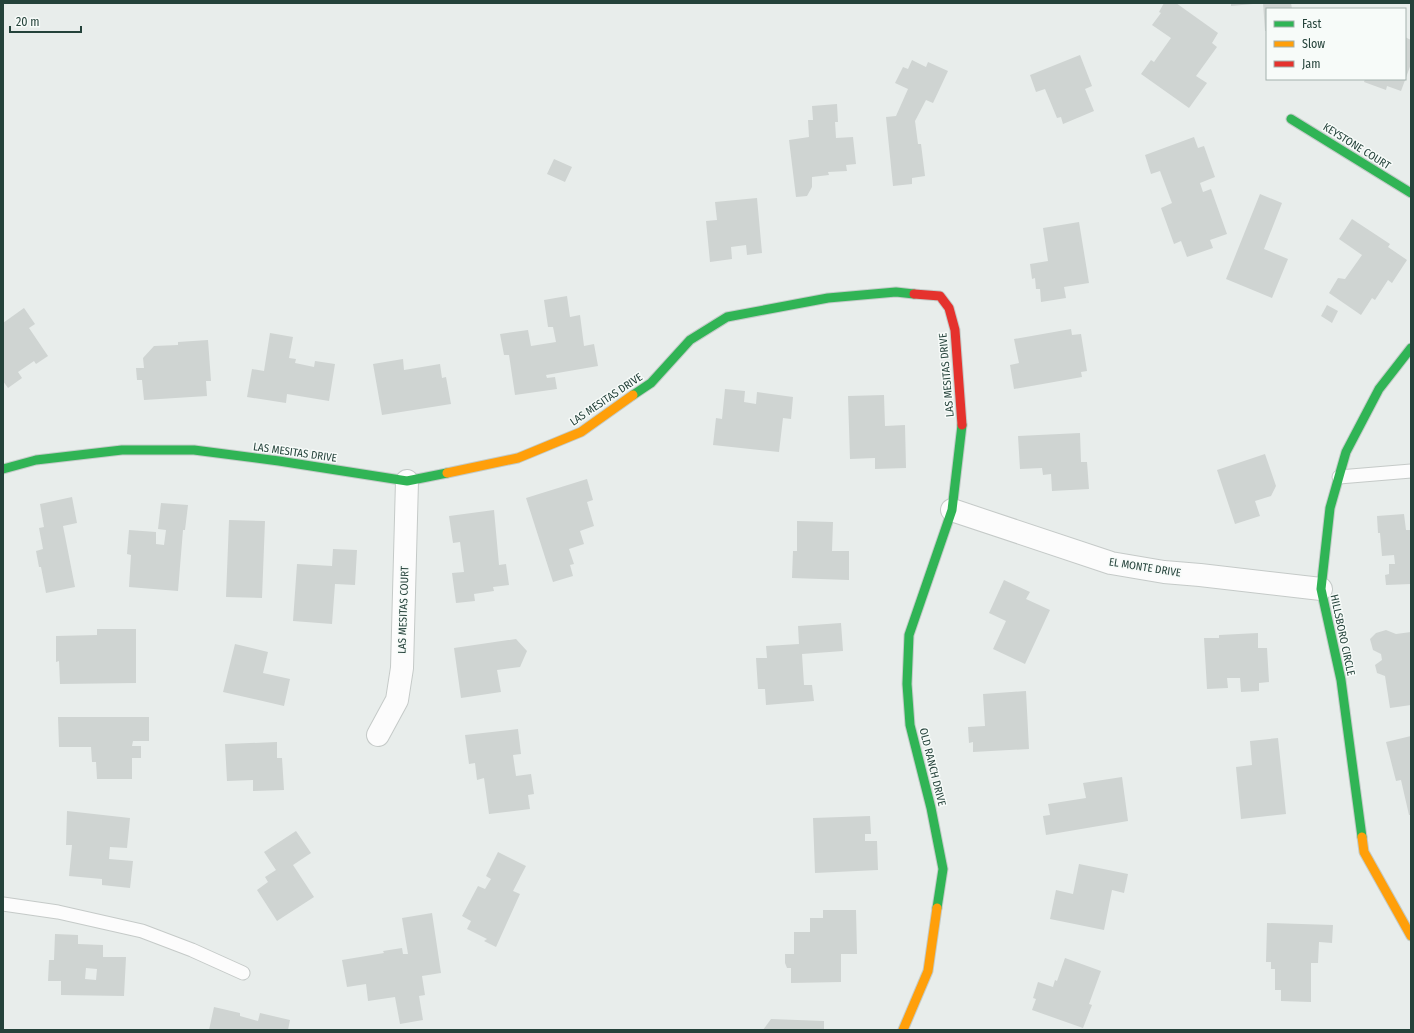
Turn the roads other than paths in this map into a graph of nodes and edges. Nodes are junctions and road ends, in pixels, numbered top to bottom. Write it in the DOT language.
graph roads {
  1 [pos="1291,118"];
  2 [pos="1411,193"];
  3 [pos="1411,348"];
  4 [pos="3,469"];
  5 [pos="1411,471"];
  6 [pos="1339,477"];
  7 [pos="407,481"];
  8 [pos="952,510"];
  9 [pos="1320,589"];
  10 [pos="378,734"];
  11 [pos="3,904"];
  12 [pos="1411,936"];
  13 [pos="243,974"];
  14 [pos="903,1030"];
  1 -- 2 [label="street, KEYSTONE COURT"];
  3 -- 6 [label="street, HILLSBORO CIRCLE"];
  4 -- 7 [label="street, LAS MESITAS DRIVE"];
  5 -- 6 [label="lane"];
  6 -- 9 [label="street, HILLSBORO CIRCLE"];
  7 -- 8 [label="street, LAS MESITAS DRIVE"];
  7 -- 10 [label="street, LAS MESITAS COURT"];
  8 -- 9 [label="street, EL MONTE DRIVE"];
  8 -- 14 [label="street, OLD RANCH DRIVE"];
  9 -- 12 [label="street, HILLSBORO CIRCLE"];
  11 -- 13 [label="lane"];
}
